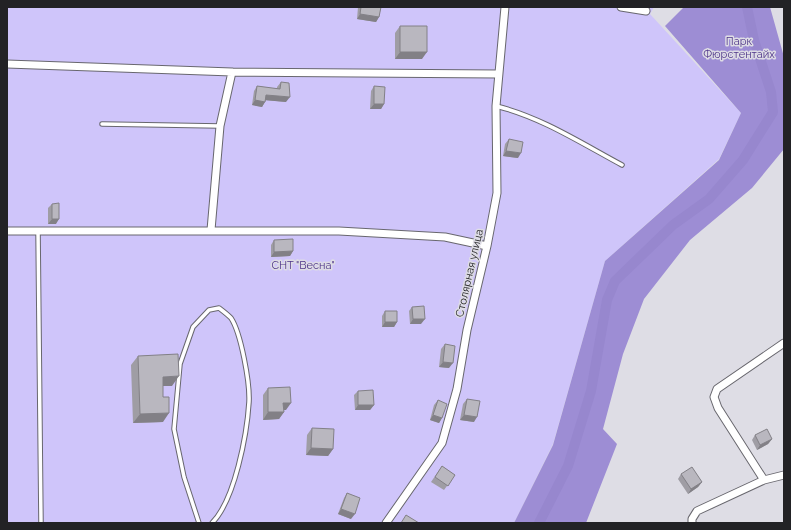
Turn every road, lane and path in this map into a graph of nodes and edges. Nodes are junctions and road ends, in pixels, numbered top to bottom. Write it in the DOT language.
graph roads {
  1 [pos="505,7"];
  2 [pos="621,7"];
  3 [pos="646,11"];
  4 [pos="7,64"];
  5 [pos="232,72"];
  6 [pos="498,74"];
  7 [pos="496,106"];
  8 [pos="102,124"];
  9 [pos="220,126"];
  10 [pos="622,165"];
  11 [pos="7,230"];
  12 [pos="38,230"];
  13 [pos="211,230"];
  14 [pos="487,246"];
  15 [pos="784,343"];
  16 [pos="784,474"];
  17 [pos="764,480"];
  18 [pos="41,523"];
  19 [pos="199,523"];
  20 [pos="212,523"];
  21 [pos="386,523"];
  22 [pos="692,523"];
  1 -- 6 [label="street, Столярная улица"];
  2 -- 3 [label="street"];
  4 -- 5 [label="street"];
  5 -- 6 [label="street"];
  5 -- 9 [label="street"];
  6 -- 7 [label="street, Столярная улица"];
  7 -- 10 [label="lane"];
  7 -- 14 [label="street, Столярная улица"];
  8 -- 9 [label="lane"];
  9 -- 13 [label="street"];
  11 -- 12 [label="street"];
  12 -- 13 [label="street"];
  12 -- 18 [label="lane"];
  13 -- 14 [label="street"];
  14 -- 21 [label="street, Столярная улица"];
  15 -- 17 [label="street"];
  16 -- 17 [label="street"];
  17 -- 22 [label="street"];
  19 -- 20 [label="lane"];
}
